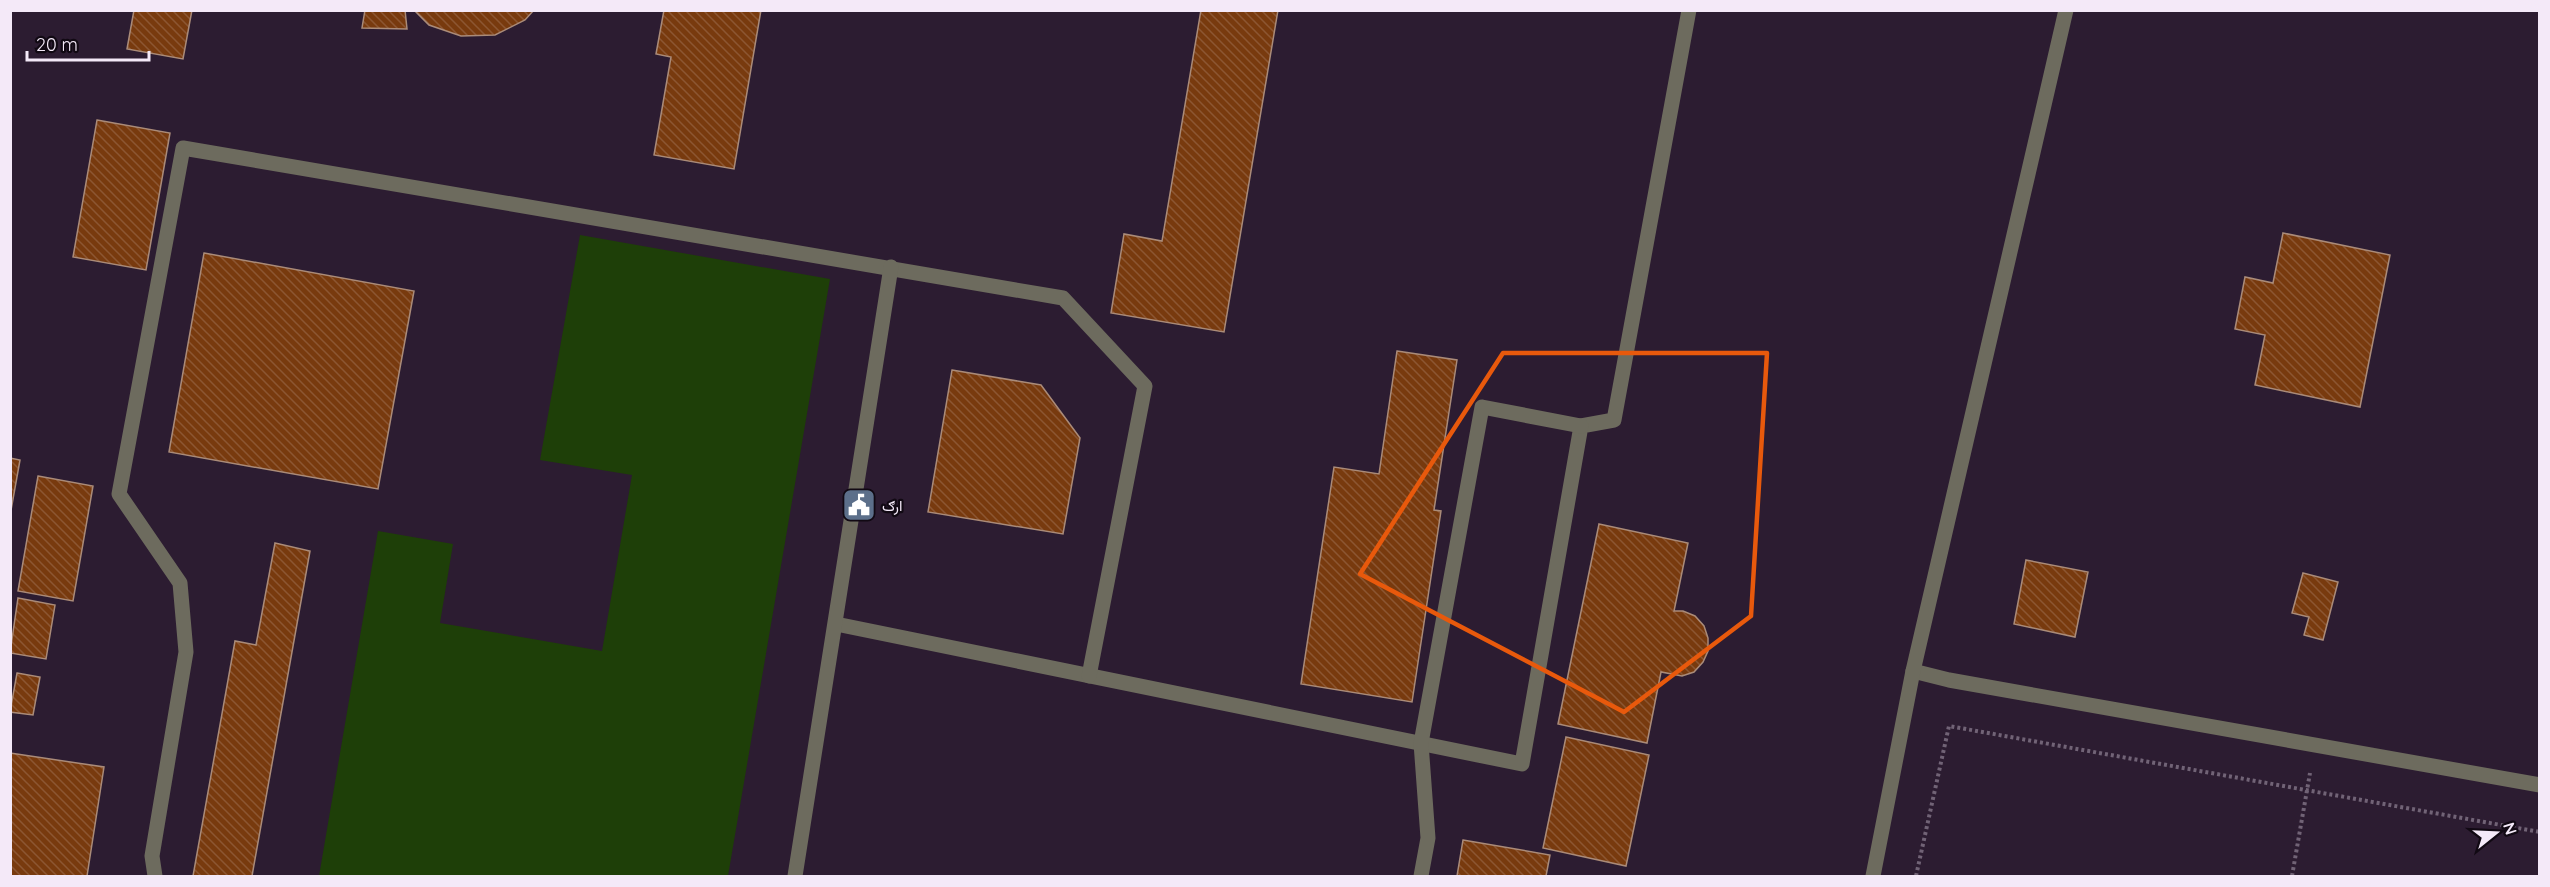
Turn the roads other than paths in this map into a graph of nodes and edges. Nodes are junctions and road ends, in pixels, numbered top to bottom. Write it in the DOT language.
graph roads {
  1 [pos="1689,10"];
  2 [pos="2066,10"];
  3 [pos="891,267"];
  4 [pos="1581,426"];
  5 [pos="836,624"];
  6 [pos="1912,671"];
  7 [pos="1089,676"];
  8 [pos="1421,743"];
  9 [pos="2540,785"];
  10 [pos="155,876"];
  11 [pos="795,876"];
  12 [pos="1421,876"];
  13 [pos="1873,876"];
  1 -- 4 [label="lane"];
  2 -- 6 [label="lane"];
  3 -- 5 [label="lane"];
  3 -- 7 [label="lane"];
  3 -- 10 [label="lane"];
  4 -- 8 [label="lane"];
  4 -- 8 [label="lane"];
  5 -- 7 [label="lane"];
  5 -- 11 [label="lane"];
  6 -- 9 [label="lane"];
  6 -- 13 [label="lane"];
  7 -- 8 [label="lane"];
  8 -- 12 [label="lane"];
}
